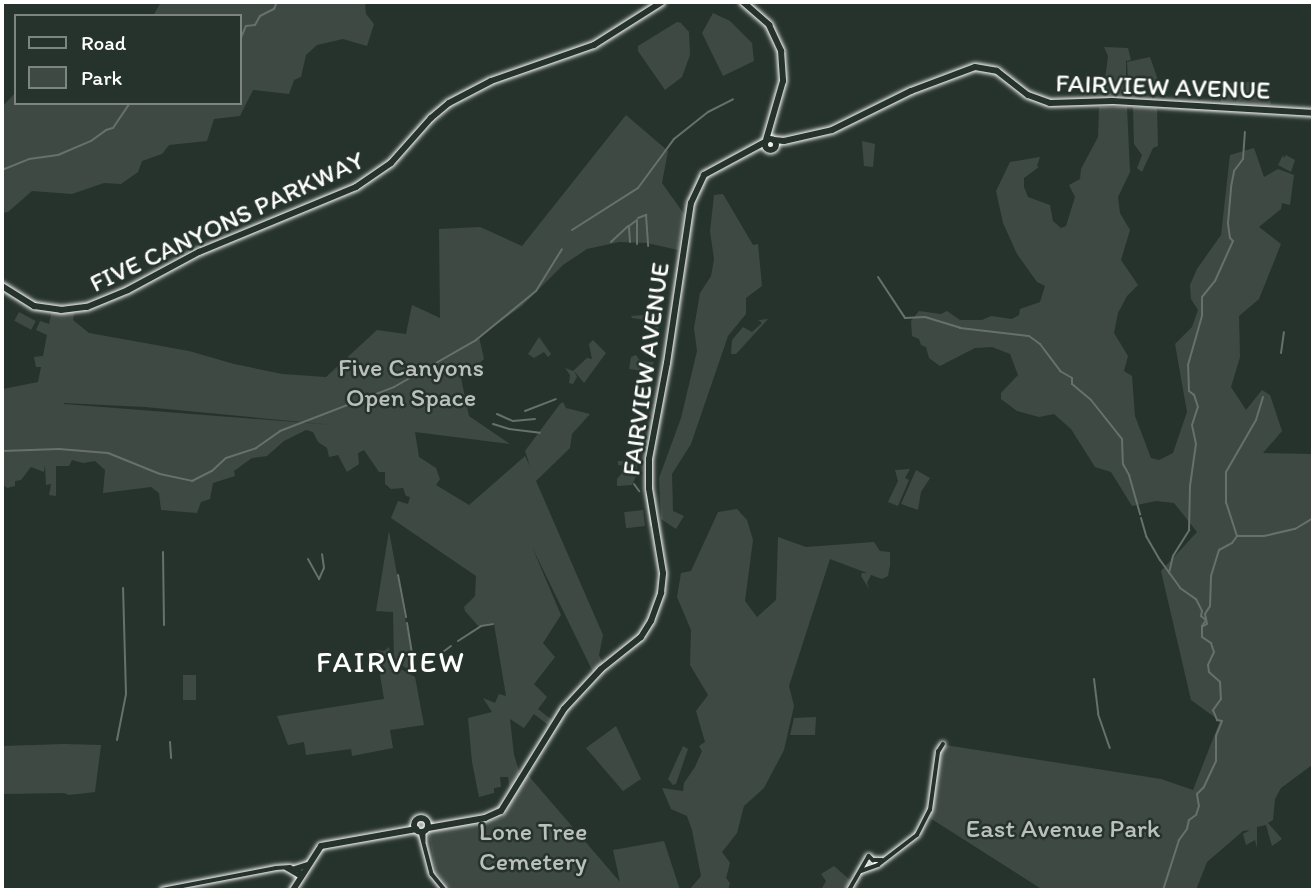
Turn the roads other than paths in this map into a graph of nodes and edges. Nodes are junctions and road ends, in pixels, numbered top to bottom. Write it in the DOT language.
graph roads {
  1 [pos="662,2"];
  2 [pos="743,2"];
  3 [pos="1313,113"];
  4 [pos="770,142"];
  5 [pos="2,286"];
  6 [pos="943,744"];
  7 [pos="422,828"];
  8 [pos="884,860"];
  9 [pos="308,864"];
  10 [pos="286,868"];
  11 [pos="295,869"];
  12 [pos="861,871"];
  13 [pos="303,873"];
  14 [pos="162,890"];
  15 [pos="293,890"];
  16 [pos="445,890"];
  17 [pos="849,890"];
  1 -- 5 [label="main road, FIVE CANYONS PARKWAY"];
  2 -- 4 [label="main road"];
  3 -- 4 [label="main road, FAIRVIEW AVENUE"];
  4 -- 7 [label="main road, FAIRVIEW AVENUE"];
  6 -- 8 [label="street"];
  7 -- 9 [label="main road, FAIRVIEW AVENUE"];
  7 -- 16 [label="street"];
  8 -- 12 [label="street"];
  8 -- 12 [label="street"];
  9 -- 11 [label="main road"];
  9 -- 13 [label="main road"];
  10 -- 11 [label="street"];
  10 -- 13 [label="street"];
  10 -- 14 [label="street"];
  11 -- 13 [label="street"];
  12 -- 17 [label="street"];
  13 -- 15 [label="main road"];
}
